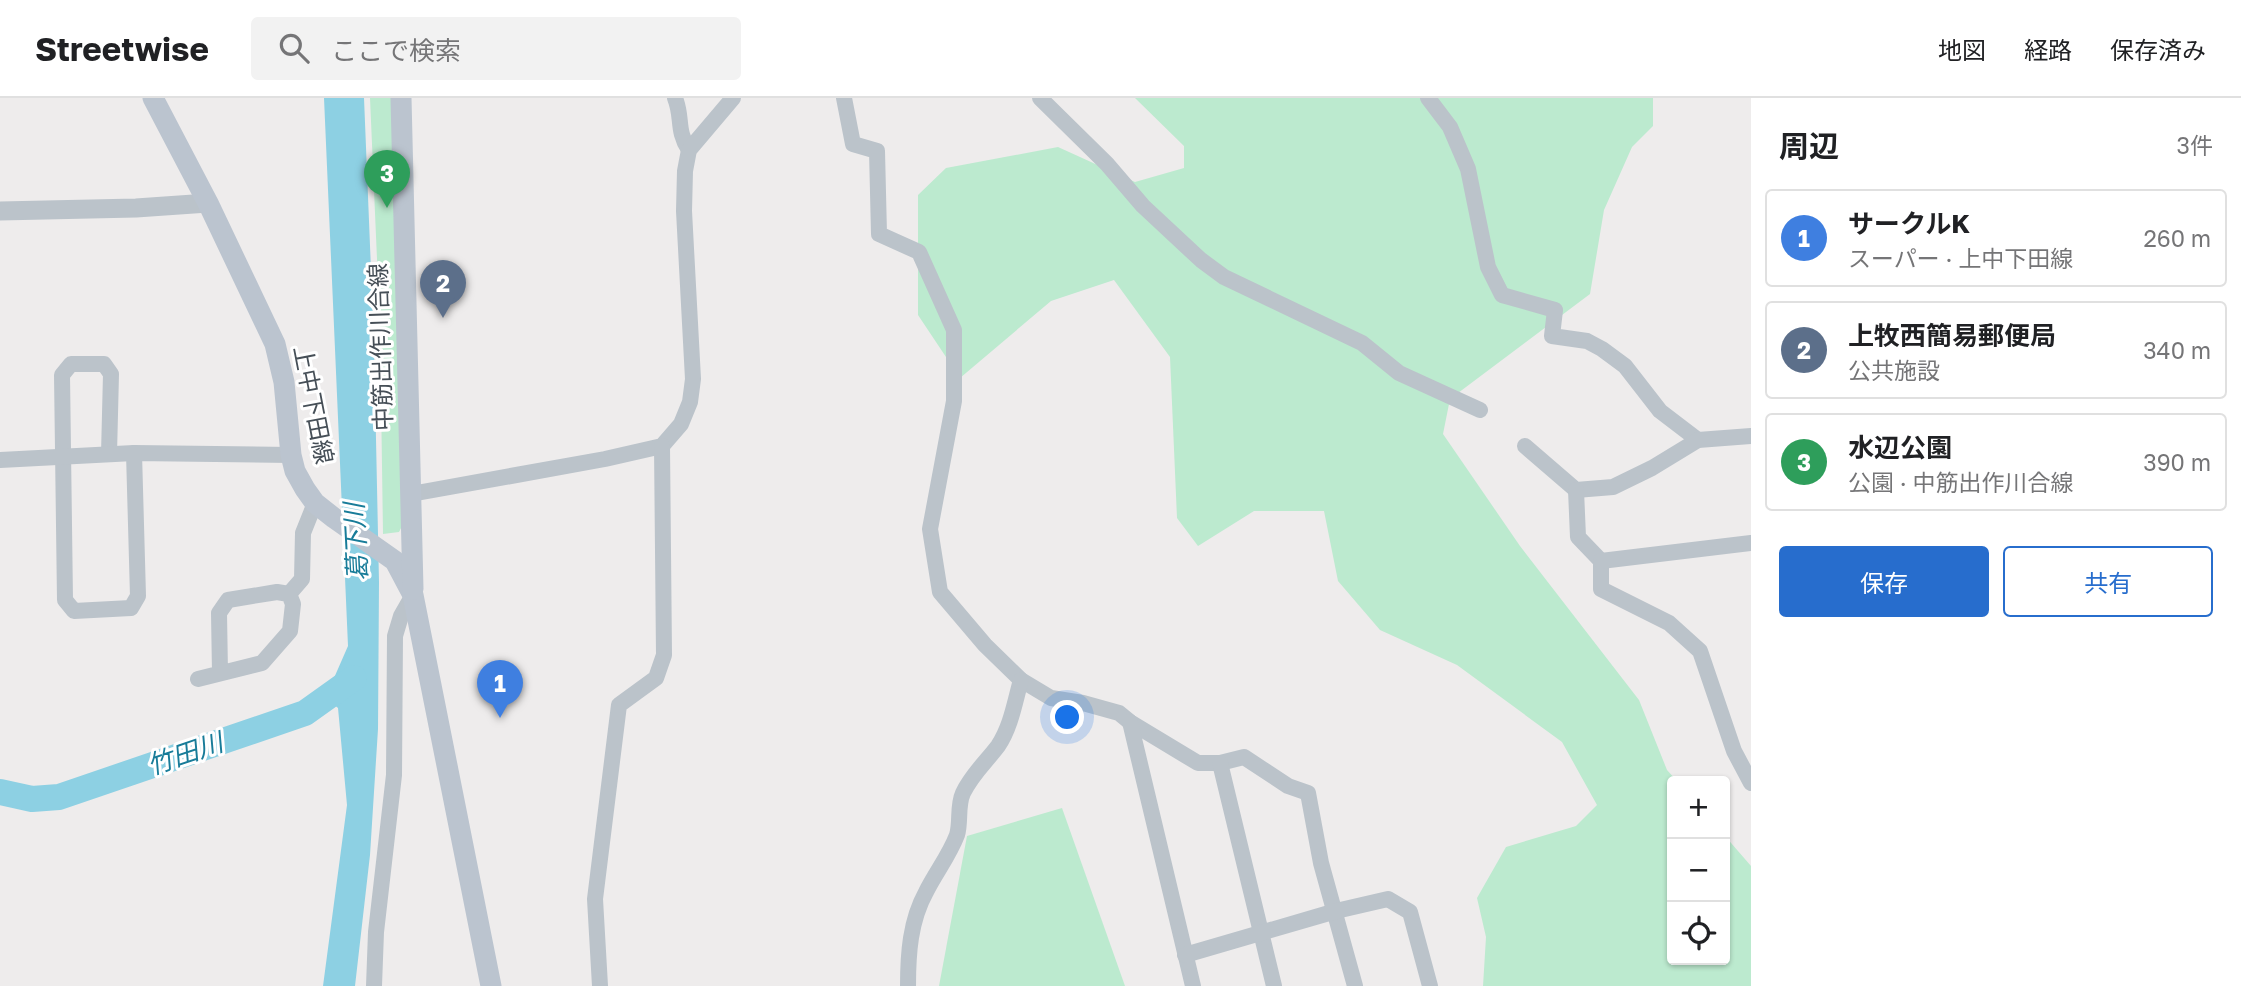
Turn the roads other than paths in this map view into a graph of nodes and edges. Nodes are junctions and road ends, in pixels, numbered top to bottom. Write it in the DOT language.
graph roads {
  1 [pos="153,98"];
  2 [pos="401,98"];
  3 [pos="675,98"];
  4 [pos="733,98"];
  5 [pos="844,98"];
  6 [pos="1040,98"];
  7 [pos="1428,98"];
  8 [pos="689,150"];
  9 [pos="208,203"];
  10 [pos="0,211"];
  11 [pos="1480,410"];
  12 [pos="1751,436"];
  13 [pos="1698,440"];
  14 [pos="662,446"];
  15 [pos="1525,446"];
  16 [pos="134,453"];
  17 [pos="109,454"];
  18 [pos="291,455"];
  19 [pos="63,456"];
  20 [pos="0,460"];
  21 [pos="1576,490"];
  22 [pos="411,494"];
  23 [pos="315,503"];
  24 [pos="1751,543"];
  25 [pos="1601,561"];
  26 [pos="289,594"];
  27 [pos="413,594"];
  28 [pos="220,673"];
  29 [pos="198,679"];
  30 [pos="1021,680"];
  31 [pos="1130,722"];
  32 [pos="1220,763"];
  33 [pos="1751,783"];
  34 [pos="1336,911"];
  35 [pos="1261,933"];
  36 [pos="1185,955"];
  37 [pos="374,986"];
  38 [pos="491,986"];
  39 [pos="600,986"];
  40 [pos="908,986"];
  41 [pos="1193,986"];
  42 [pos="1274,986"];
  43 [pos="1355,986"];
  44 [pos="1430,986"];
  1 -- 9 [label="main road, 上中下田線"];
  2 -- 22 [label="main road, 中筋出作川合線"];
  3 -- 8 [label="street"];
  4 -- 8 [label="street"];
  5 -- 30 [label="street"];
  6 -- 11 [label="street"];
  7 -- 13 [label="street"];
  8 -- 14 [label="street"];
  9 -- 10 [label="street"];
  9 -- 18 [label="main road, 上中下田線"];
  12 -- 13 [label="street"];
  13 -- 21 [label="street"];
  14 -- 22 [label="street"];
  14 -- 39 [label="street"];
  15 -- 21 [label="street"];
  16 -- 17 [label="street"];
  16 -- 18 [label="street"];
  16 -- 19 [label="street"];
  17 -- 19 [label="street"];
  17 -- 19 [label="street"];
  18 -- 23 [label="main road, 上中下田線"];
  19 -- 20 [label="street"];
  21 -- 25 [label="street"];
  22 -- 27 [label="main road, 中筋出作川合線"];
  23 -- 26 [label="street"];
  23 -- 27 [label="main road, 上中下田線"];
  24 -- 25 [label="street"];
  25 -- 33 [label="street"];
  26 -- 28 [label="street"];
  26 -- 28 [label="street"];
  27 -- 37 [label="street"];
  27 -- 38 [label="main road, 上中下田線"];
  28 -- 29 [label="street"];
  30 -- 31 [label="street"];
  30 -- 40 [label="street"];
  31 -- 32 [label="street"];
  31 -- 36 [label="street"];
  32 -- 34 [label="street"];
  32 -- 35 [label="street"];
  34 -- 35 [label="street"];
  34 -- 43 [label="street"];
  34 -- 44 [label="street"];
  35 -- 36 [label="street"];
  35 -- 42 [label="street"];
  36 -- 41 [label="street"];
}
